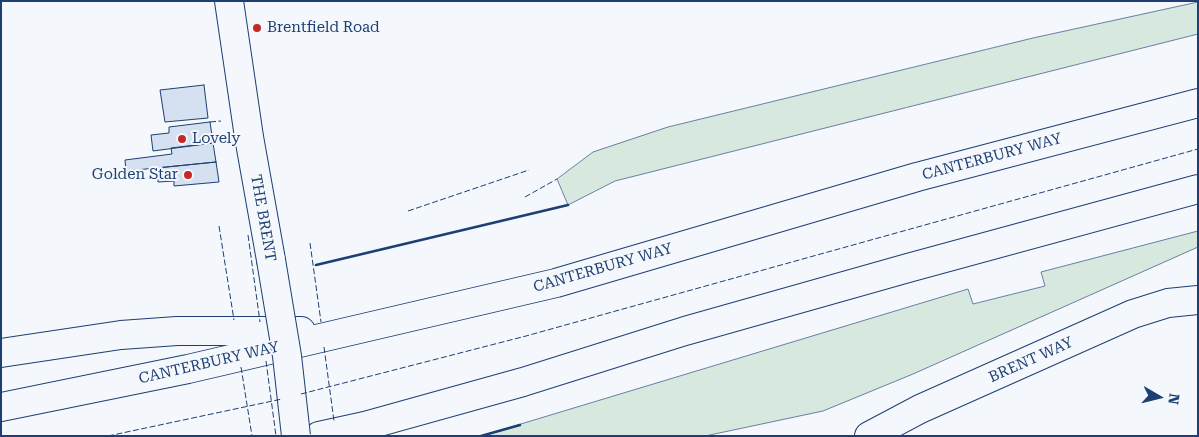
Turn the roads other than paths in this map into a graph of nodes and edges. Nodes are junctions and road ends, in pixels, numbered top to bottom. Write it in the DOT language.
graph roads {
  1 [pos="229,1"];
  2 [pos="1198,103"];
  3 [pos="1198,189"];
  4 [pos="1198,300"];
  5 [pos="348,330"];
  6 [pos="1,352"];
  7 [pos="1,408"];
  8 [pos="296,436"];
  9 [pos="319,436"];
  10 [pos="870,436"];
  1 -- 8 [label="main road, THE BRENT, bridge"];
  2 -- 5 [label="main road, CANTERBURY WAY"];
  3 -- 9 [label="main road"];
  4 -- 10 [label="main road, BRENT WAY"];
  5 -- 6 [label="main road"];
  5 -- 7 [label="main road, CANTERBURY WAY"];
}
